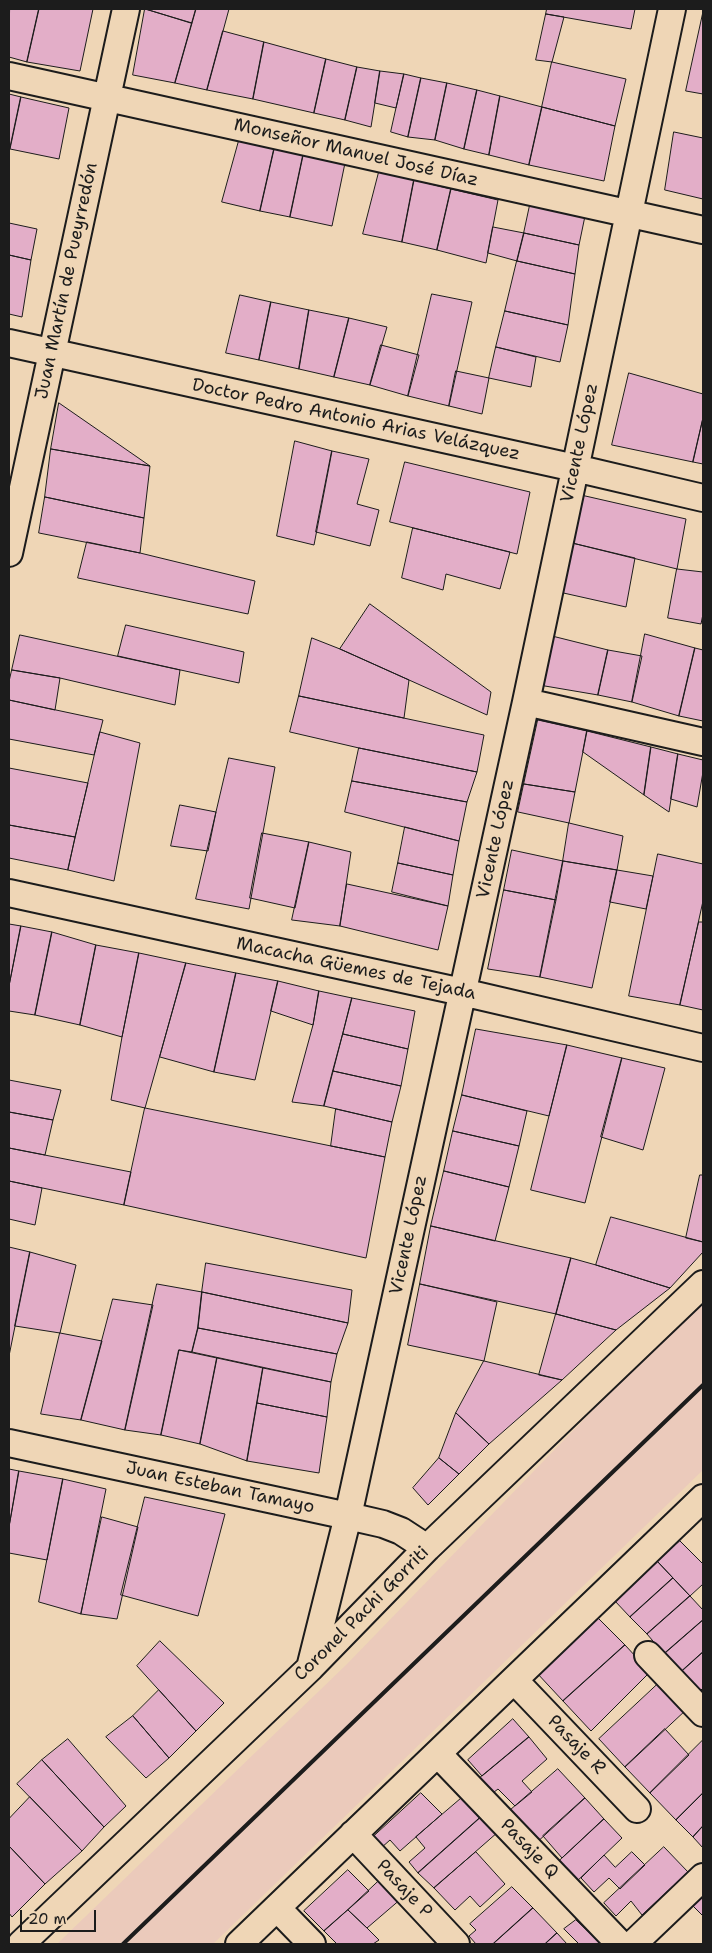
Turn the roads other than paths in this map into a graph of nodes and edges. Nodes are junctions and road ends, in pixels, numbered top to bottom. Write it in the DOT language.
graph roads {
  1 [pos="126,9"];
  2 [pos="672,9"];
  3 [pos="9,76"];
  4 [pos="106,97"];
  5 [pos="629,214"];
  6 [pos="703,230"];
  7 [pos="9,343"];
  8 [pos="51,353"];
  9 [pos="575,468"];
  10 [pos="703,498"];
  11 [pos="9,553"];
  12 [pos="526,702"];
  13 [pos="703,742"];
  14 [pos="9,893"];
  15 [pos="462,992"];
  16 [pos="703,1048"];
  17 [pos="703,1284"];
  18 [pos="9,1443"];
  19 [pos="703,1498"];
  20 [pos="348,1516"];
  21 [pos="427,1548"];
  22 [pos="648,1655"];
  23 [pos="310,1668"];
  24 [pos="514,1680"];
  25 [pos="703,1713"];
  26 [pos="438,1754"];
  27 [pos="637,1809"];
  28 [pos="353,1834"];
  29 [pos="703,1877"];
  30 [pos="277,1908"];
  31 [pos="21,1944"];
  32 [pos="239,1944"];
  33 [pos="312,1944"];
  34 [pos="456,1944"];
  35 [pos="620,1944"];
  36 [pos="633,1944"];
  1 -- 4 [label="street, Juan Martín de Pueyrredón"];
  2 -- 5 [label="street, Vicente López"];
  3 -- 4 [label="street, Monseñor Manuel José Díaz"];
  4 -- 5 [label="street, Monseñor Manuel José Díaz"];
  4 -- 8 [label="street, Juan Martín de Pueyrredón"];
  5 -- 6 [label="street, Monseñor Manuel José Díaz"];
  5 -- 9 [label="street, Vicente López"];
  7 -- 8 [label="street, Doctor Pedro Antonio Arias Velázquez"];
  8 -- 9 [label="street, Doctor Pedro Antonio Arias Velázquez"];
  8 -- 11 [label="street, Juan Martín de Pueyrredón"];
  9 -- 10 [label="street, Doctor Pedro Antonio Arias Velázquez"];
  9 -- 12 [label="street, Vicente López"];
  12 -- 13 [label="street"];
  12 -- 15 [label="street, Vicente López"];
  14 -- 15 [label="street, Macacha Güemes de Tejada"];
  15 -- 16 [label="street, Macacha Güemes de Tejada"];
  15 -- 20 [label="street, Vicente López"];
  17 -- 21 [label="street, Coronel Pachi Gorriti"];
  18 -- 20 [label="street, Juan Esteban Tamayo"];
  19 -- 24 [label="street"];
  20 -- 21 [label="street, Juan Esteban Tamayo"];
  20 -- 23 [label="street, Vicente López"];
  21 -- 23 [label="street, Coronel Pachi Gorriti"];
  22 -- 25 [label="street"];
  23 -- 31 [label="street, Coronel Pachi Gorriti"];
  24 -- 26 [label="street"];
  24 -- 27 [label="street, Pasaje R"];
  26 -- 28 [label="street"];
  26 -- 35 [label="street, Pasaje Q"];
  28 -- 30 [label="street"];
  28 -- 34 [label="street, Pasaje P"];
  29 -- 36 [label="street"];
  30 -- 32 [label="street"];
  30 -- 33 [label="street"];
}
